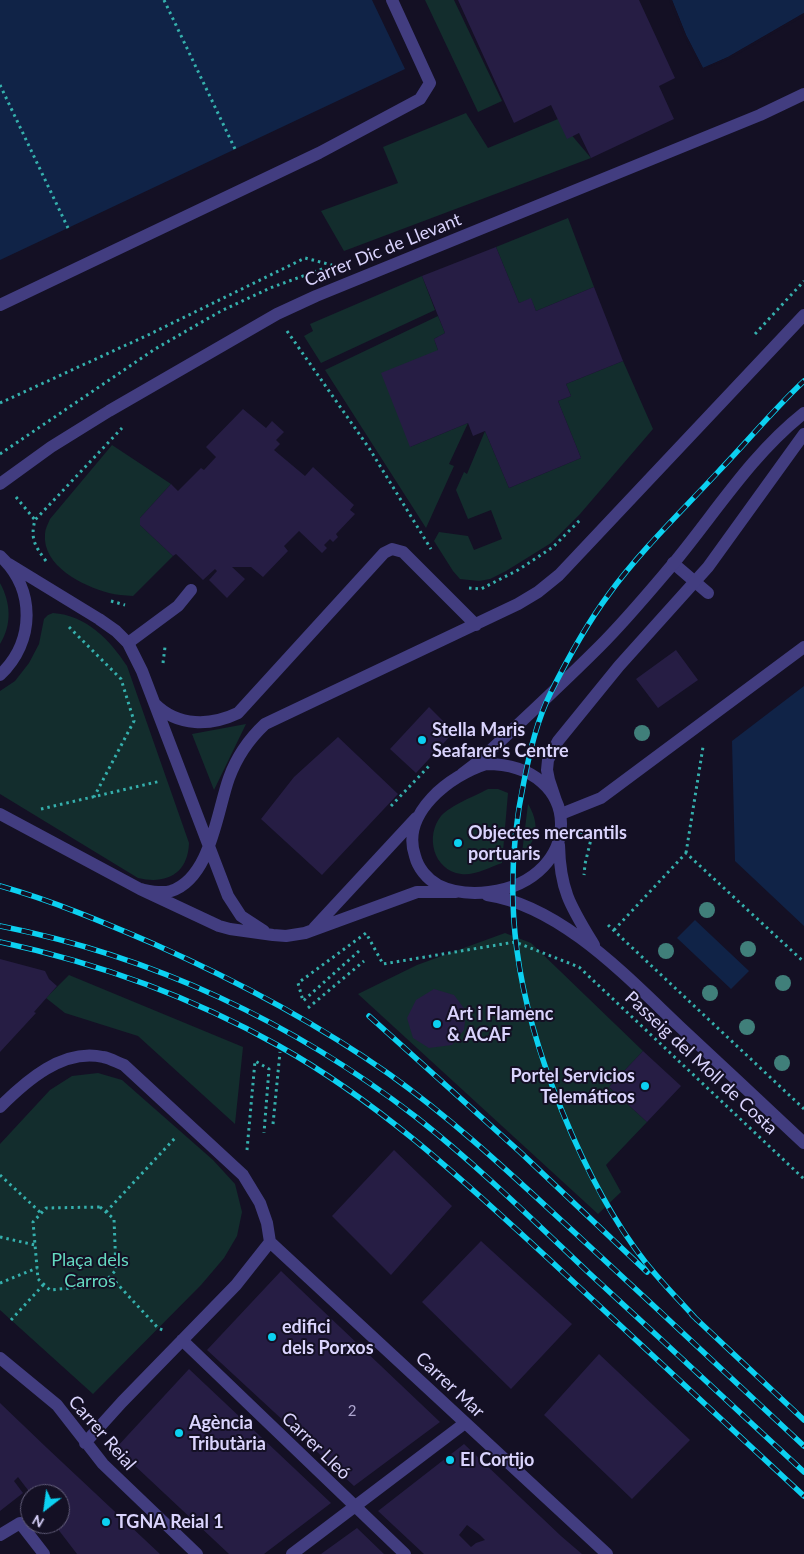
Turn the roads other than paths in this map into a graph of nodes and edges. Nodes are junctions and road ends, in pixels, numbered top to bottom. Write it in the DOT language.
graph roads {
  1 [pos="392,0"];
  2 [pos="804,94"];
  3 [pos="0,305"];
  4 [pos="804,315"];
  5 [pos="804,412"];
  6 [pos="804,434"];
  7 [pos="0,484"];
  8 [pos="4,560"];
  9 [pos="673,563"];
  10 [pos="695,581"];
  11 [pos="191,590"];
  12 [pos="708,593"];
  13 [pos="476,625"];
  14 [pos="128,643"];
  15 [pos="804,647"];
  16 [pos="0,675"];
  17 [pos="154,703"];
  18 [pos="462,774"];
  19 [pos="556,801"];
  20 [pos="422,811"];
  21 [pos="0,812"];
  22 [pos="561,814"];
  23 [pos="560,834"];
  24 [pos="208,847"];
  25 [pos="140,889"];
  26 [pos="461,892"];
  27 [pos="312,930"];
  28 [pos="273,935"];
  29 [pos="597,949"];
  30 [pos="0,1107"];
  31 [pos="804,1143"];
  32 [pos="270,1242"];
  33 [pos="182,1340"];
  34 [pos="0,1358"];
  35 [pos="465,1423"];
  36 [pos="85,1442"];
  37 [pos="355,1508"];
  38 [pos="0,1535"];
  39 [pos="44,1554"];
  40 [pos="197,1554"];
  41 [pos="292,1554"];
  42 [pos="405,1554"];
  43 [pos="607,1554"];
  1 -- 3 [label="street"];
  2 -- 7 [label="street, Carrer Dic de Llevant"];
  4 -- 13 [label="street"];
  5 -- 9 [label="street"];
  6 -- 10 [label="street"];
  8 -- 14 [label="street"];
  8 -- 16 [label="street"];
  9 -- 10 [label="street"];
  9 -- 18 [label="street"];
  10 -- 12 [label="street"];
  10 -- 19 [label="street"];
  11 -- 14 [label="street"];
  13 -- 17 [label="street"];
  13 -- 24 [label="street"];
  14 -- 17 [label="street"];
  15 -- 22 [label="street"];
  17 -- 24 [label="street"];
  18 -- 19 [label="street"];
  18 -- 20 [label="street"];
  19 -- 22 [label="street"];
  20 -- 26 [label="street"];
  20 -- 27 [label="street"];
  21 -- 25 [label="street"];
  22 -- 23 [label="street"];
  23 -- 26 [label="street"];
  23 -- 29 [label="street"];
  24 -- 25 [label="street"];
  24 -- 28 [label="street"];
  25 -- 28 [label="street"];
  26 -- 27 [label="street"];
  26 -- 29 [label="street"];
  27 -- 28 [label="street"];
  29 -- 31 [label="street"];
  30 -- 32 [label="street"];
  32 -- 33 [label="street"];
  32 -- 35 [label="street, Carrer Mar"];
  33 -- 36 [label="street"];
  33 -- 37 [label="street, Carrer Lleó"];
  34 -- 36 [label="street, Carrer Reial"];
  35 -- 37 [label="street"];
  35 -- 43 [label="street, Carrer Mar"];
  36 -- 40 [label="street, Carrer Reial"];
  37 -- 41 [label="street"];
  37 -- 42 [label="street, Carrer Lleó"];
  38 -- 39 [label="street"];
}
